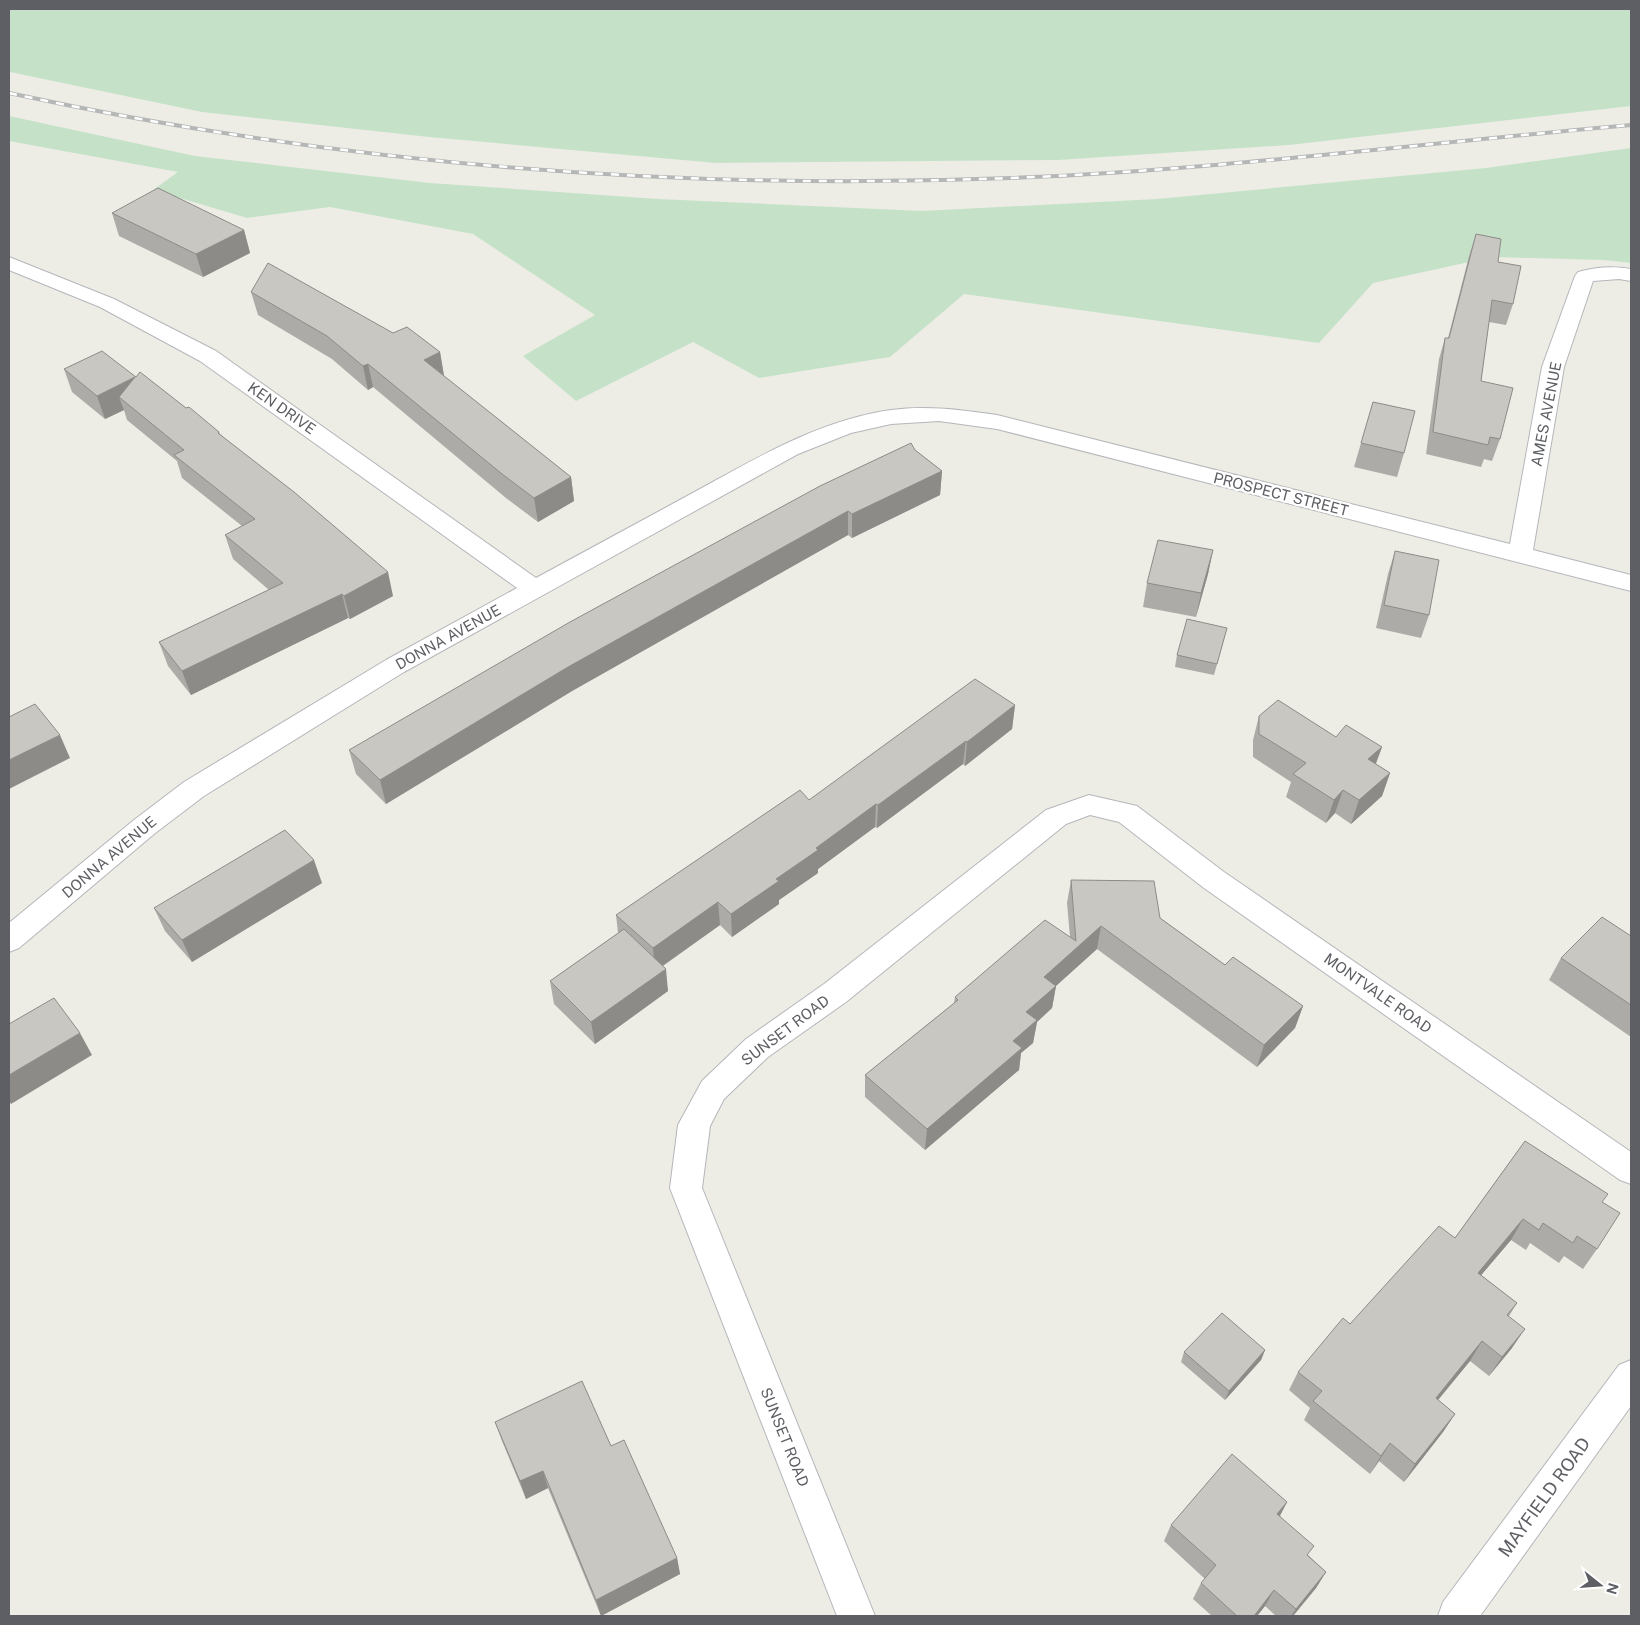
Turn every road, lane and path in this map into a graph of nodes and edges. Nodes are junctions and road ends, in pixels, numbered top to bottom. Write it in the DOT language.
graph roads {
  1 [pos="9,263"];
  2 [pos="1631,275"];
  3 [pos="930,413"];
  4 [pos="1520,555"];
  5 [pos="1631,583"];
  6 [pos="535,590"];
  7 [pos="1127,814"];
  8 [pos="9,940"];
  9 [pos="1631,1170"];
  10 [pos="1631,1378"];
  11 [pos="856,1616"];
  12 [pos="1458,1616"];
  1 -- 6 [label="street, KEN DRIVE"];
  2 -- 4 [label="street, AMES AVENUE"];
  3 -- 4 [label="street, PROSPECT STREET"];
  3 -- 6 [label="street, DONNA AVENUE"];
  4 -- 5 [label="street, PROSPECT STREET"];
  6 -- 8 [label="street, DONNA AVENUE"];
  7 -- 9 [label="street, MONTVALE ROAD"];
  7 -- 11 [label="street, SUNSET ROAD"];
  10 -- 12 [label="street, MAYFIELD ROAD"];
}
